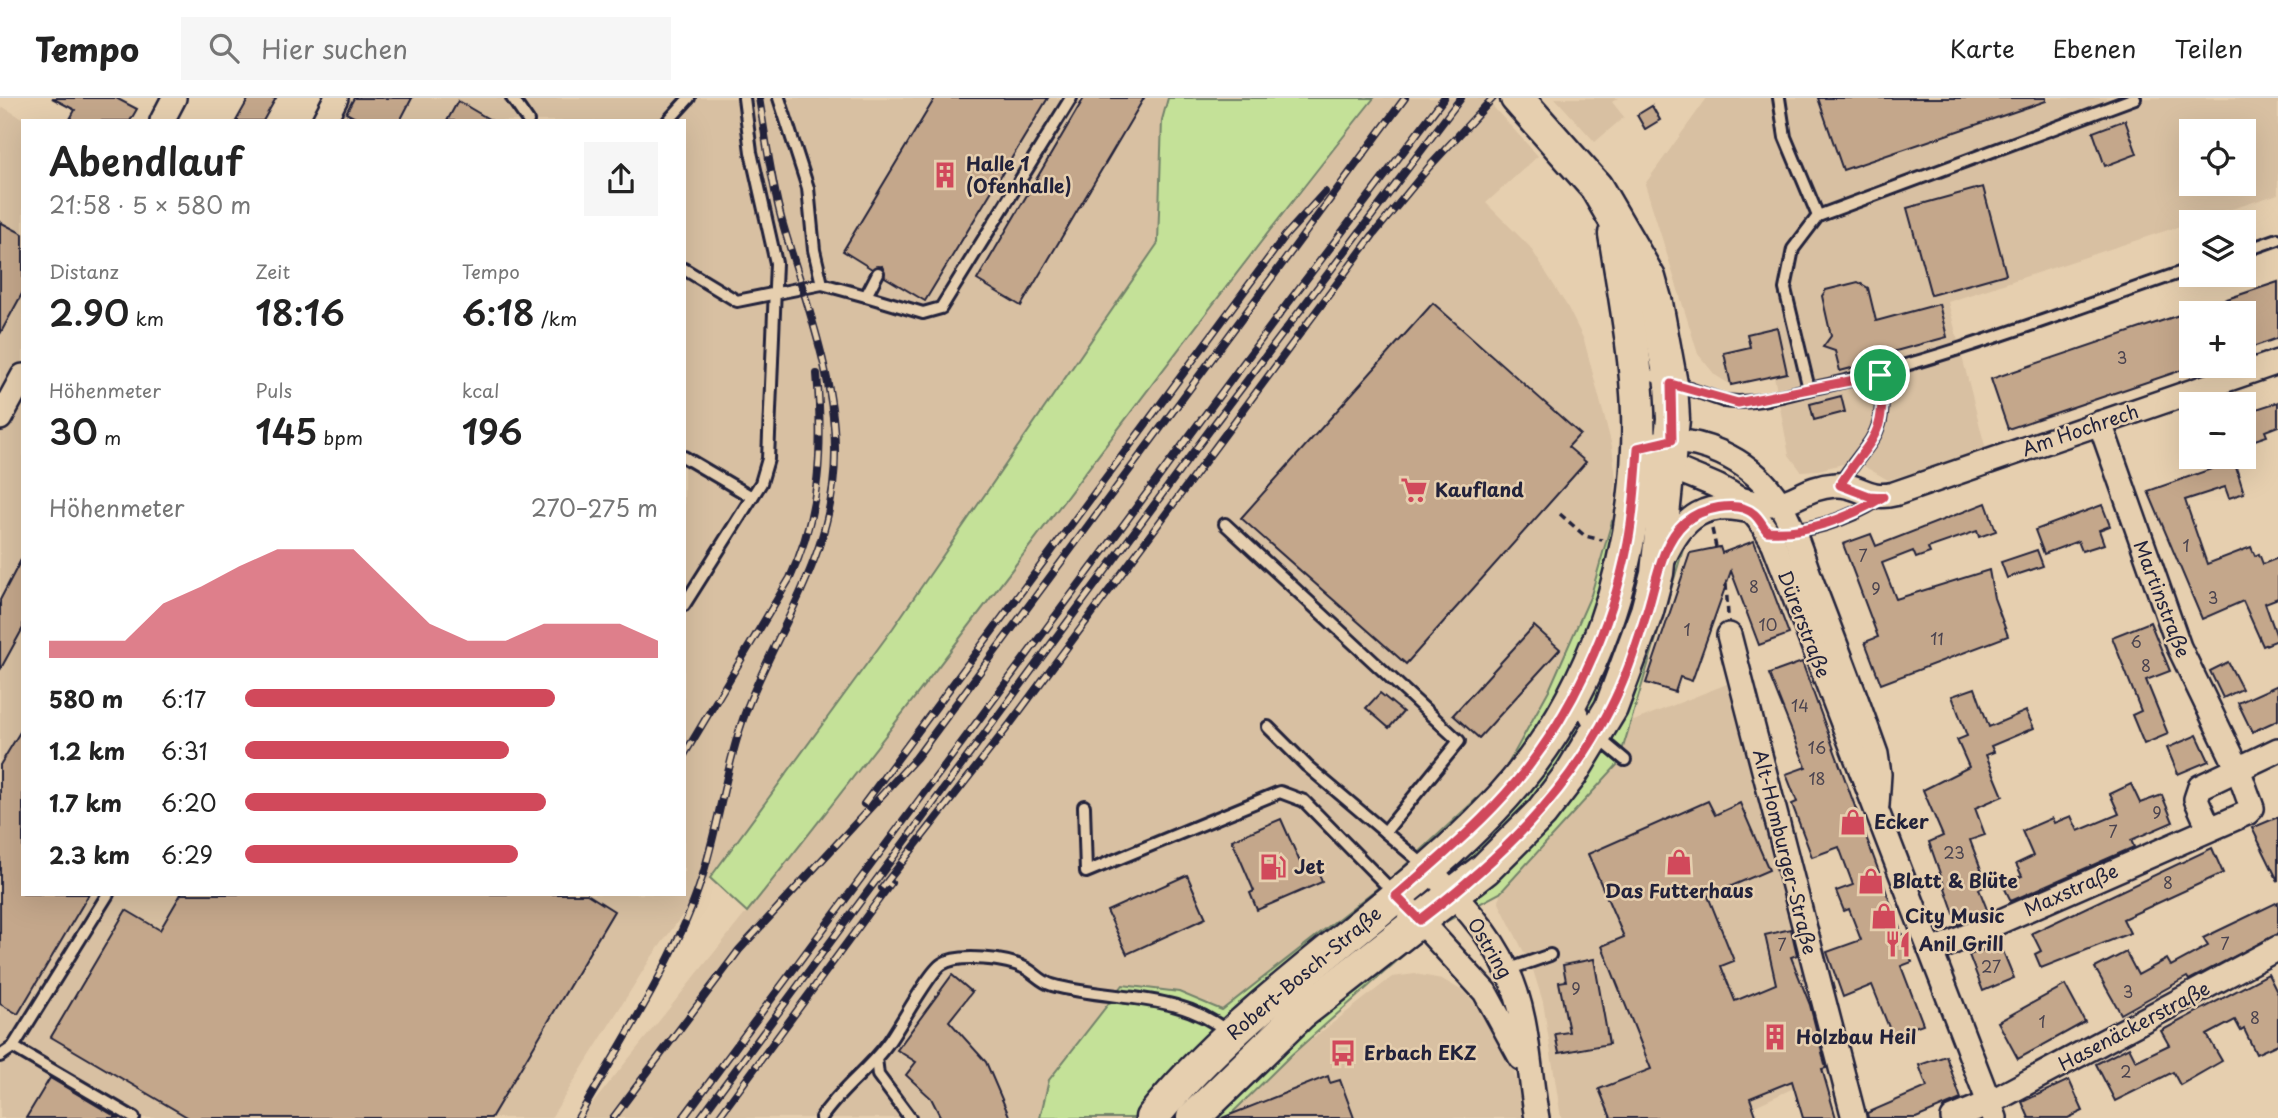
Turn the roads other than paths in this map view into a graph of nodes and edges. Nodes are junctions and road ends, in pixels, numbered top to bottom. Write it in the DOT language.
graph roads {
  1 [pos="174,98"];
  2 [pos="336,98"];
  3 [pos="512,98"];
  4 [pos="689,98"];
  5 [pos="744,98"];
  6 [pos="779,98"];
  7 [pos="1071,98"];
  8 [pos="1517,98"];
  9 [pos="1780,98"];
  10 [pos="2134,98"];
  11 [pos="163,119"];
  12 [pos="325,119"];
  13 [pos="527,119"];
  14 [pos="670,119"];
  15 [pos="1611,216"];
  16 [pos="1818,216"];
  17 [pos="2278,239"];
  18 [pos="2256,247"];
  19 [pos="686,270"];
  20 [pos="878,273"];
  21 [pos="2179,273"];
  22 [pos="822,284"];
  23 [pos="776,293"];
  24 [pos="866,296"];
  25 [pos="2278,362"];
  26 [pos="1635,370"];
  27 [pos="1880,375"];
  28 [pos="21,380"];
  29 [pos="1671,384"];
  30 [pos="1809,390"];
  31 [pos="0,418"];
  32 [pos="2100,423"];
  33 [pos="1638,448"];
  34 [pos="1671,453"];
  35 [pos="686,458"];
  36 [pos="1840,485"];
  37 [pos="752,497"];
  38 [pos="1883,497"];
  39 [pos="1747,506"];
  40 [pos="1780,506"];
  41 [pos="1225,524"];
  42 [pos="1767,531"];
  43 [pos="1793,533"];
  44 [pos="1657,573"];
  45 [pos="686,602"];
  46 [pos="1730,635"];
  47 [pos="1573,696"];
  48 [pos="1268,727"];
  49 [pos="1595,735"];
  50 [pos="2278,750"];
  51 [pos="1625,760"];
  52 [pos="2238,769"];
  53 [pos="1877,805"];
  54 [pos="1084,806"];
  55 [pos="2209,828"];
  56 [pos="1385,832"];
  57 [pos="1427,868"];
  58 [pos="1454,894"];
  59 [pos="107,896"];
  60 [pos="1396,896"];
  61 [pos="1420,920"];
  62 [pos="2278,948"];
  63 [pos="1933,951"];
  64 [pos="1550,955"];
  65 [pos="1507,970"];
  66 [pos="1229,1033"];
  67 [pos="13,1047"];
  68 [pos="0,1056"];
  69 [pos="876,1058"];
  70 [pos="1213,1072"];
  71 [pos="1531,1084"];
  72 [pos="1208,1085"];
  73 [pos="1992,1111"];
  74 [pos="134,1118"];
  75 [pos="821,1118"];
  76 [pos="910,1118"];
  77 [pos="1152,1118"];
  78 [pos="1192,1118"];
  79 [pos="1537,1118"];
  80 [pos="1854,1118"];
  81 [pos="1953,1118"];
  1 -- 11 [label="street"];
  2 -- 12 [label="street"];
  3 -- 13 [label="lane"];
  4 -- 14 [label="lane"];
  5 -- 23 [label="lane"];
  6 -- 22 [label="lane"];
  7 -- 24 [label="lane"];
  8 -- 15 [label="main road, Robert-Bosch-Straße"];
  9 -- 16 [label="lane"];
  10 -- 16 [label="lane"];
  15 -- 26 [label="main road, Robert-Bosch-Straße"];
  15 -- 29 [label="main road, Robert-Bosch-Straße"];
  16 -- 30 [label="lane"];
  17 -- 18 [label="lane"];
  19 -- 23 [label="lane"];
  20 -- 24 [label="lane"];
  21 -- 27 [label="lane"];
  22 -- 23 [label="lane"];
  22 -- 24 [label="lane"];
  23 -- 37 [label="lane"];
  25 -- 32 [label="street, Am Hochrech"];
  26 -- 29 [label="lane"];
  26 -- 33 [label="main road, Robert-Bosch-Straße"];
  27 -- 30 [label="lane"];
  27 -- 36 [label="lane"];
  28 -- 31 [label="street"];
  29 -- 30 [label="lane"];
  29 -- 34 [label="main road, Robert-Bosch-Straße"];
  32 -- 38 [label="street, Am Hochrech"];
  32 -- 52 [label="street, Martinstraße"];
  33 -- 34 [label="street, Dürerstraße"];
  33 -- 47 [label="main road, Robert-Bosch-Straße"];
  34 -- 39 [label="street, Dürerstraße"];
  34 -- 40 [label="street, Dürerstraße"];
  34 -- 44 [label="main road, Robert-Bosch-Straße"];
  35 -- 37 [label="lane"];
  36 -- 38 [label="street"];
  36 -- 40 [label="street"];
  37 -- 45 [label="lane"];
  38 -- 43 [label="lane, Am Hochrech"];
  39 -- 40 [label="street"];
  39 -- 42 [label="street, Dürerstraße"];
  39 -- 44 [label="street"];
  40 -- 43 [label="street, Dürerstraße"];
  41 -- 56 [label="lane"];
  42 -- 43 [label="lane, Am Hochrech"];
  42 -- 53 [label="street, Dürerstraße"];
  43 -- 53 [label="street, Dürerstraße"];
  44 -- 49 [label="main road, Robert-Bosch-Straße"];
  46 -- 80 [label="street, Alt-Homburger-Straße"];
  47 -- 49 [label="lane"];
  47 -- 57 [label="main road, Robert-Bosch-Straße"];
  48 -- 56 [label="lane"];
  49 -- 51 [label="lane"];
  49 -- 58 [label="main road, Robert-Bosch-Straße"];
  50 -- 52 [label="street"];
  52 -- 55 [label="street"];
  52 -- 55 [label="street, Maxstraße"];
  53 -- 63 [label="street, Dürerstraße"];
  54 -- 60 [label="lane"];
  55 -- 63 [label="street, Maxstraße"];
  56 -- 57 [label="lane"];
  57 -- 58 [label="street, Ostring"];
  57 -- 60 [label="main road, Robert-Bosch-Straße"];
  58 -- 61 [label="main road, Robert-Bosch-Straße"];
  58 -- 65 [label="street, Ostring"];
  59 -- 67 [label="lane"];
  60 -- 61 [label="street, Ostring"];
  60 -- 66 [label="main road, Robert-Bosch-Straße"];
  61 -- 71 [label="street, Ostring"];
  61 -- 78 [label="main road, Robert-Bosch-Straße"];
  62 -- 73 [label="street, Hasenäckerstraße"];
  63 -- 73 [label="street, Dürerstraße"];
  64 -- 65 [label="lane"];
  65 -- 71 [label="street, Ostring"];
  66 -- 69 [label="lane"];
  66 -- 70 [label="lane"];
  66 -- 77 [label="main road, Robert-Bosch-Straße"];
  67 -- 68 [label="lane"];
  67 -- 74 [label="lane"];
  69 -- 75 [label="lane"];
  69 -- 76 [label="lane"];
  71 -- 79 [label="street, Ostring"];
  72 -- 78 [label="lane"];
  73 -- 81 [label="street, Hasenäckerstraße"];
}
